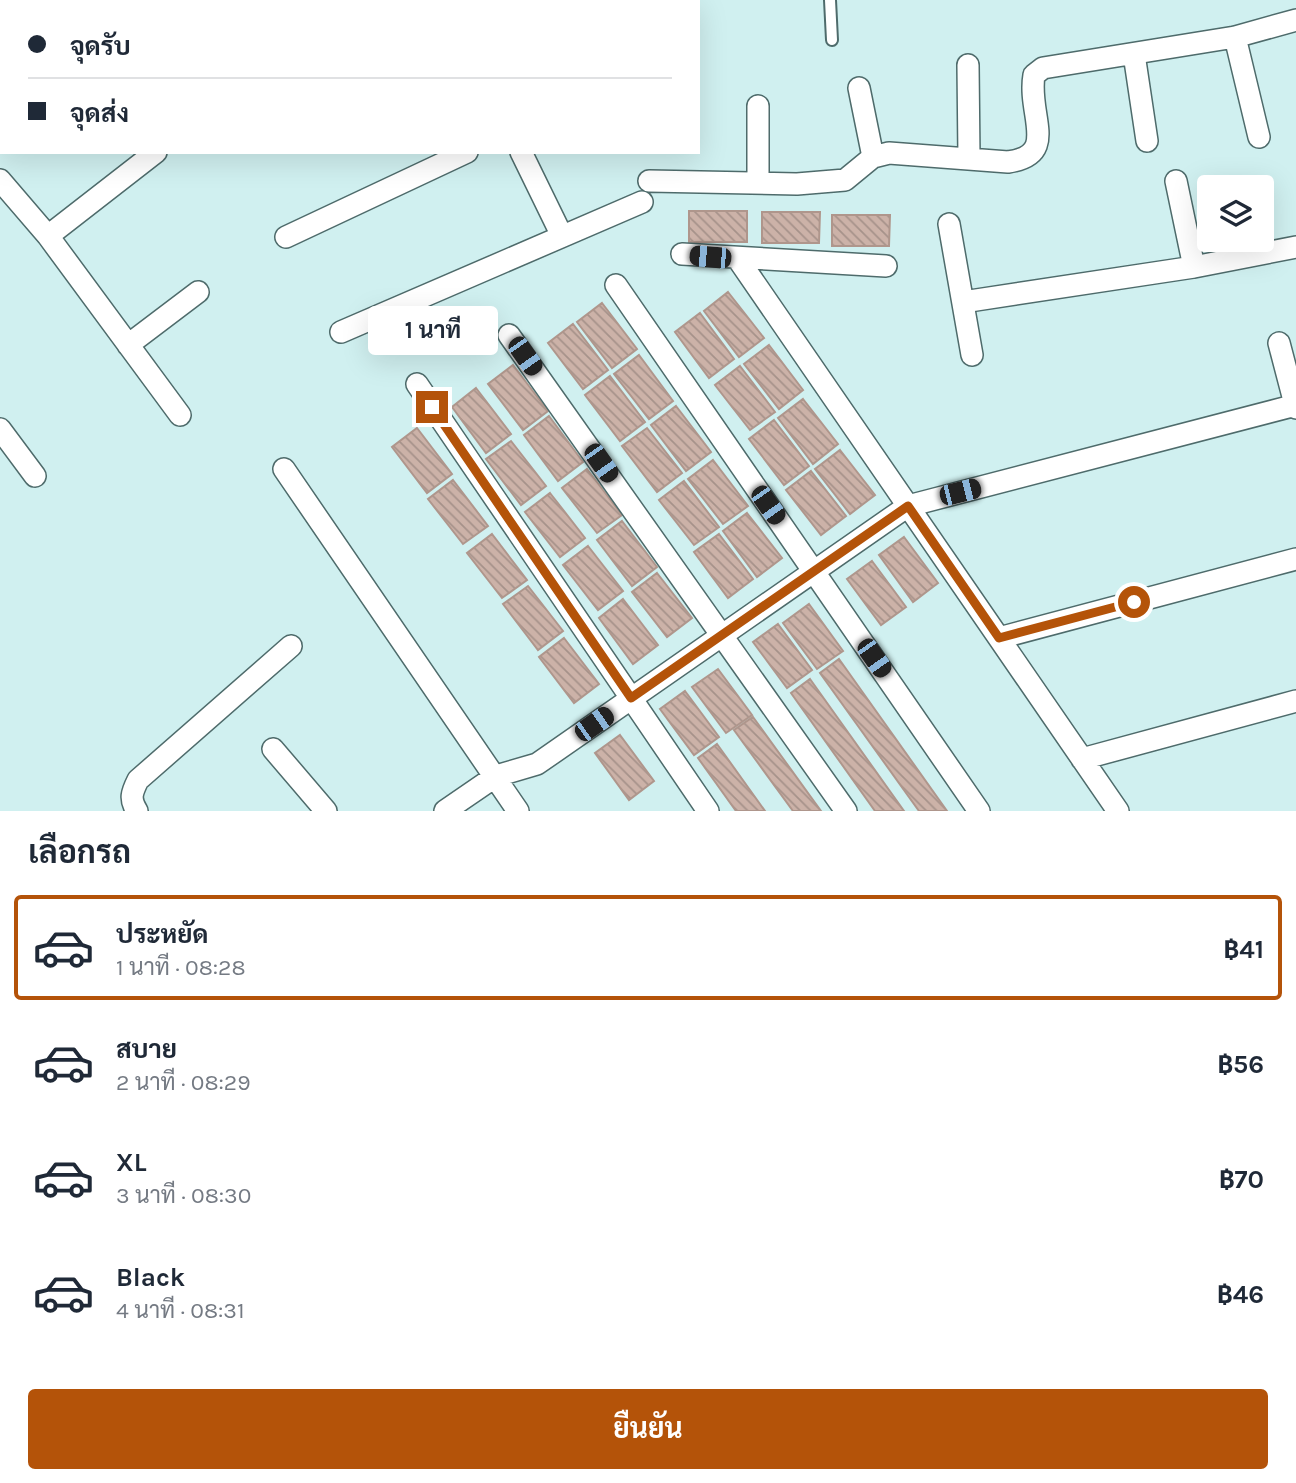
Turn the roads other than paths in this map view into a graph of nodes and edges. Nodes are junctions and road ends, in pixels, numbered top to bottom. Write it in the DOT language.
graph roads {
  1 [pos="830,0"];
  2 [pos="1296,20"];
  3 [pos="1235,37"];
  4 [pos="832,40"];
  5 [pos="1134,54"];
  6 [pos="968,65"];
  7 [pos="859,88"];
  8 [pos="758,106"];
  9 [pos="1259,137"];
  10 [pos="1147,141"];
  11 [pos="153,154"];
  12 [pos="463,154"];
  13 [pos="522,154"];
  14 [pos="873,157"];
  15 [pos="969,158"];
  16 [pos="0,180"];
  17 [pos="1176,181"];
  18 [pos="758,183"];
  19 [pos="949,224"];
  20 [pos="48,236"];
  21 [pos="562,236"];
  22 [pos="286,237"];
  23 [pos="1296,247"];
  24 [pos="682,254"];
  25 [pos="737,259"];
  26 [pos="886,266"];
  27 [pos="1194,267"];
  28 [pos="615,285"];
  29 [pos="198,292"];
  30 [pos="963,302"];
  31 [pos="341,332"];
  32 [pos="509,335"];
  33 [pos="1279,343"];
  34 [pos="128,345"];
  35 [pos="972,355"];
  36 [pos="417,384"];
  37 [pos="1296,406"];
  38 [pos="180,415"];
  39 [pos="0,429"];
  40 [pos="284,469"];
  41 [pos="35,476"];
  42 [pos="908,506"];
  43 [pos="1296,559"];
  44 [pos="814,571"];
  45 [pos="723,634"];
  46 [pos="999,638"];
  47 [pos="291,646"];
  48 [pos="631,698"];
  49 [pos="1296,701"];
  50 [pos="273,749"];
  51 [pos="1082,759"];
  52 [pos="496,776"];
  53 [pos="137,811"];
  54 [pos="326,811"];
  55 [pos="445,811"];
  56 [pos="518,811"];
  57 [pos="708,811"];
  58 [pos="846,811"];
  59 [pos="979,811"];
  60 [pos="1118,811"];
  1 -- 4 [label="lane"];
  2 -- 3 [label="street"];
  3 -- 5 [label="street"];
  3 -- 9 [label="street"];
  5 -- 10 [label="street"];
  5 -- 15 [label="street"];
  6 -- 15 [label="street"];
  7 -- 14 [label="street"];
  8 -- 18 [label="street"];
  11 -- 20 [label="street"];
  12 -- 22 [label="street"];
  13 -- 21 [label="street"];
  14 -- 15 [label="street"];
  14 -- 18 [label="street"];
  16 -- 20 [label="street"];
  17 -- 27 [label="street"];
  18 -- 21 [label="street"];
  19 -- 30 [label="street"];
  20 -- 34 [label="street"];
  21 -- 31 [label="street"];
  23 -- 27 [label="street"];
  24 -- 25 [label="street"];
  25 -- 26 [label="street"];
  25 -- 42 [label="street"];
  27 -- 30 [label="street"];
  28 -- 44 [label="street"];
  29 -- 34 [label="street"];
  30 -- 35 [label="street"];
  32 -- 45 [label="street"];
  33 -- 37 [label="street"];
  34 -- 38 [label="street"];
  36 -- 48 [label="street"];
  37 -- 42 [label="street"];
  39 -- 41 [label="street"];
  40 -- 52 [label="street"];
  42 -- 44 [label="street"];
  42 -- 46 [label="street"];
  43 -- 46 [label="street"];
  44 -- 45 [label="street"];
  44 -- 59 [label="street"];
  45 -- 48 [label="street"];
  45 -- 58 [label="street"];
  46 -- 51 [label="street"];
  47 -- 53 [label="street"];
  48 -- 52 [label="street"];
  48 -- 57 [label="street"];
  49 -- 51 [label="street"];
  50 -- 54 [label="street"];
  51 -- 60 [label="street"];
  52 -- 55 [label="street"];
  52 -- 56 [label="street"];
}
